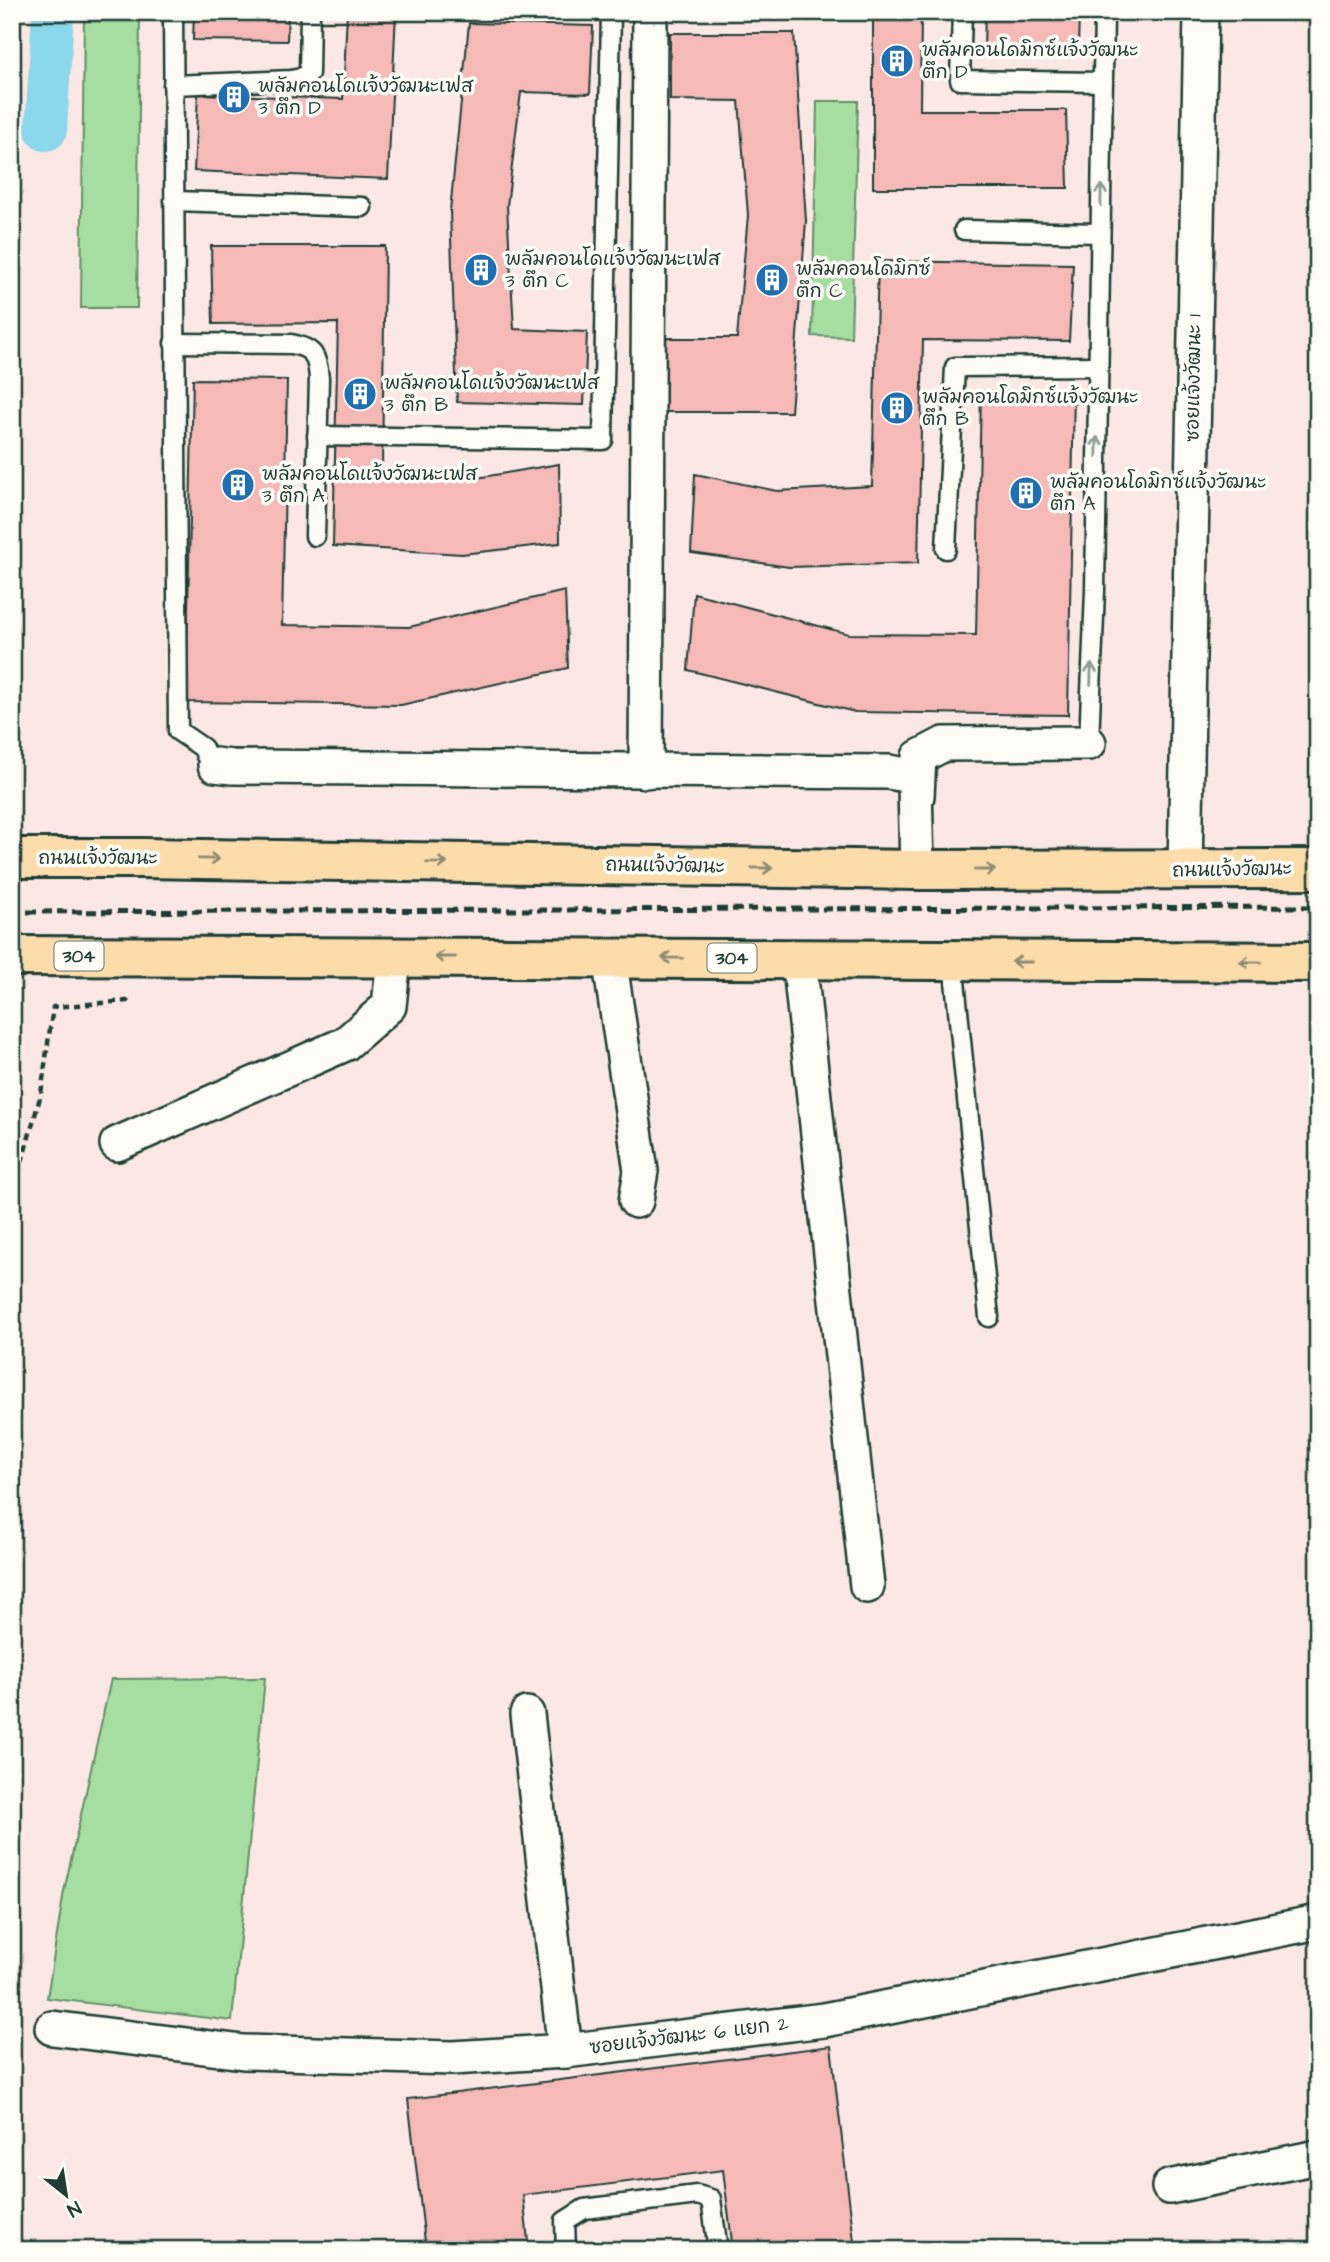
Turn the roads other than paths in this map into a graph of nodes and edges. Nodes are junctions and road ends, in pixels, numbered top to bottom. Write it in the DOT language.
graph roads {
  1 [pos="173,12"];
  2 [pos="310,12"];
  3 [pos="611,12"];
  4 [pos="650,12"];
  5 [pos="962,12"];
  6 [pos="1104,12"];
  7 [pos="1201,12"];
  8 [pos="1103,82"];
  9 [pos="173,85"];
  10 [pos="174,201"];
  11 [pos="362,207"];
  12 [pos="964,230"];
  13 [pos="1100,233"];
  14 [pos="174,343"];
  15 [pos="1098,366"];
  16 [pos="317,436"];
  17 [pos="315,536"];
  18 [pos="946,549"];
  19 [pos="1089,743"];
  20 [pos="215,765"];
  21 [pos="646,771"];
  22 [pos="917,796"];
  23 [pos="12,858"];
  24 [pos="1318,869"];
  25 [pos="917,870"];
  26 [pos="1185,871"];
  27 [pos="12,957"];
  28 [pos="394,957"];
  29 [pos="610,957"];
  30 [pos="799,959"];
  31 [pos="953,961"];
  32 [pos="1318,962"];
  33 [pos="117,1144"];
  34 [pos="636,1201"];
  35 [pos="989,1317"];
  36 [pos="867,1586"];
  37 [pos="527,1714"];
  38 [pos="1318,1922"];
  39 [pos="52,2028"];
  40 [pos="565,2051"];
  41 [pos="1318,2157"];
  42 [pos="1169,2187"];
  43 [pos="566,2250"];
  44 [pos="718,2250"];
  1 -- 9 [label="lane"];
  2 -- 9 [label="lane"];
  3 -- 16 [label="lane"];
  4 -- 21 [label="street"];
  5 -- 8 [label="lane"];
  6 -- 8 [label="lane"];
  7 -- 26 [label="street, ซอยแจ้งวัฒนะ 1"];
  13 -- 8 [label="lane, one-way"];
  9 -- 10 [label="lane"];
  10 -- 11 [label="lane"];
  10 -- 14 [label="lane"];
  12 -- 13 [label="lane"];
  13 -- 15 [label="lane"];
  14 -- 16 [label="lane"];
  14 -- 20 [label="lane"];
  15 -- 18 [label="lane"];
  19 -- 15 [label="lane, one-way"];
  16 -- 17 [label="lane"];
  19 -- 22 [label="street"];
  20 -- 21 [label="street"];
  21 -- 22 [label="street"];
  22 -- 25 [label="street"];
  23 -- 25 [label="main road, ถนนแจ้งวัฒนะ, one-way"];
  24 -- 26 [label="main road, ถนนแจ้งวัฒนะ"];
  25 -- 26 [label="main road, ถนนแจ้งวัฒนะ, one-way"];
  27 -- 28 [label="main road, 304"];
  29 -- 28 [label="main road, 304, one-way"];
  28 -- 33 [label="street"];
  30 -- 29 [label="main road, 304, one-way"];
  29 -- 34 [label="street"];
  30 -- 31 [label="main road, 304"];
  30 -- 36 [label="street"];
  32 -- 31 [label="main road, 304, one-way"];
  31 -- 35 [label="lane"];
  37 -- 40 [label="street"];
  38 -- 40 [label="street, ซอยแจ้งวัฒนะ 6 แยก 2"];
  39 -- 40 [label="street, ซอยแจ้งวัฒนะ 6 แยก 2"];
  41 -- 42 [label="street"];
  43 -- 44 [label="lane"];
}
